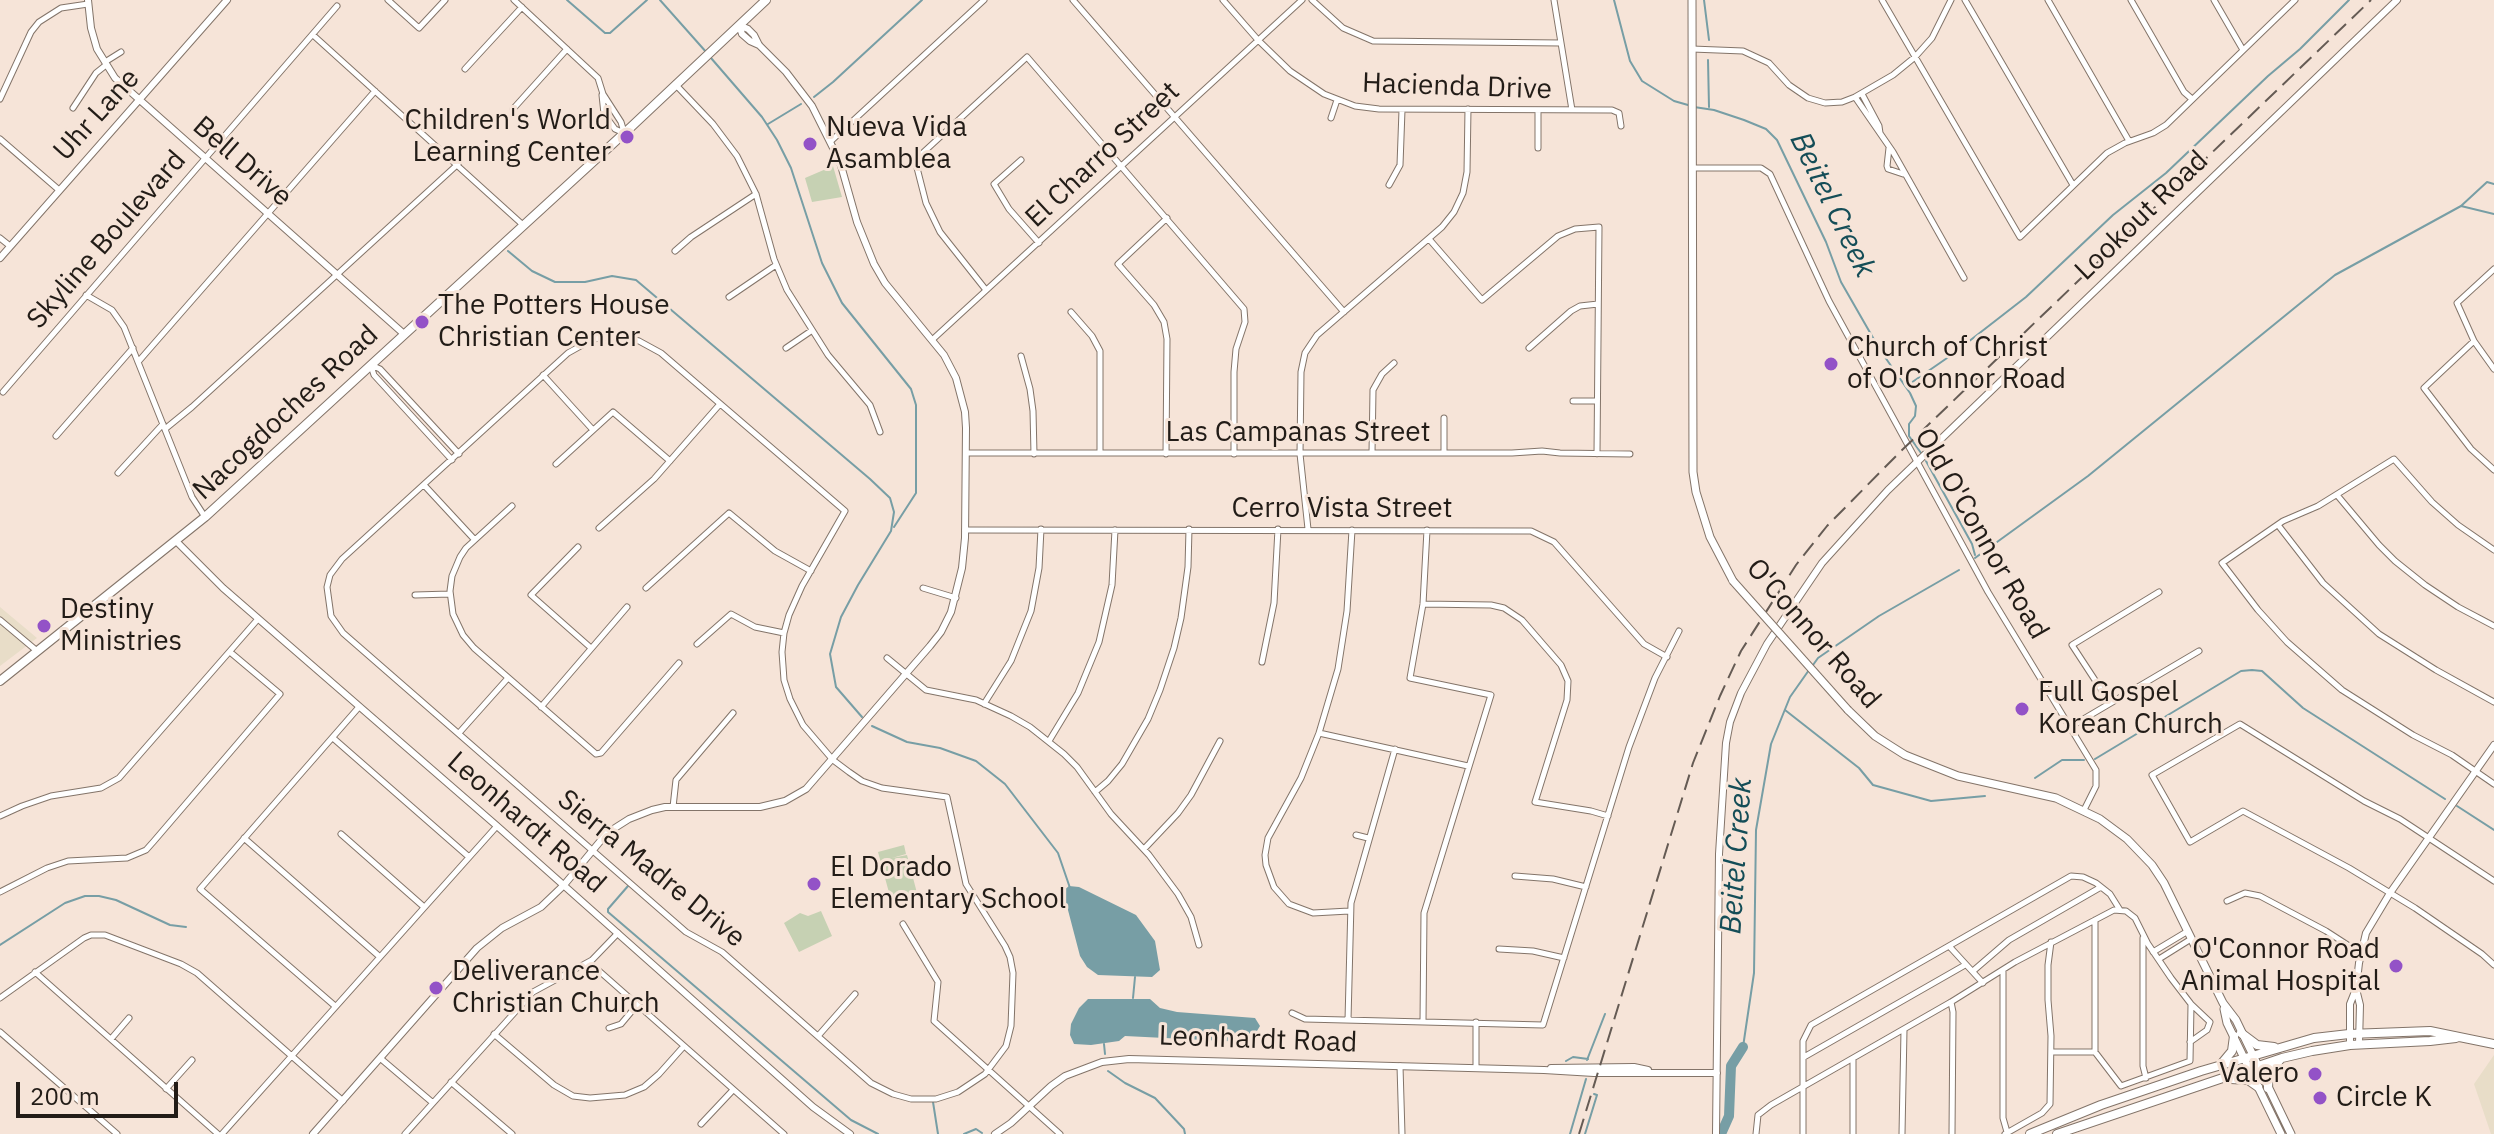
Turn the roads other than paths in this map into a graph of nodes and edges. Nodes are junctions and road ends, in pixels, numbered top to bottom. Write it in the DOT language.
graph roads {
  1 [pos="227,0"];
  2 [pos="388,0"];
  3 [pos="445,0"];
  4 [pos="514,0"];
  5 [pos="766,0"];
  6 [pos="984,0"];
  7 [pos="1073,0"];
  8 [pos="1223,0"];
  9 [pos="1302,0"];
  10 [pos="1312,0"];
  11 [pos="1554,0"];
  12 [pos="1692,0"];
  13 [pos="1882,0"];
  14 [pos="1951,0"];
  15 [pos="1965,0"];
  16 [pos="2048,0"];
  17 [pos="2131,0"];
  18 [pos="2214,0"];
  19 [pos="2295,0"];
  20 [pos="2397,0"];
  21 [pos="88,2"];
  22 [pos="337,6"];
  23 [pos="522,7"];
  24 [pos="739,25"];
  25 [pos="313,35"];
  26 [pos="1258,40"];
  27 [pos="1561,43"];
  28 [pos="567,49"];
  29 [pos="1692,49"];
  30 [pos="2243,50"];
  31 [pos="121,52"];
  32 [pos="1915,57"];
  33 [pos="105,64"];
  34 [pos="465,69"];
  35 [pos="675,84"];
  36 [pos="375,91"];
  37 [pos="1862,94"];
  38 [pos="1855,97"];
  39 [pos="0,99"];
  40 [pos="2192,99"];
  41 [pos="1337,100"];
  42 [pos="139,101"];
  43 [pos="73,108"];
  44 [pos="513,109"];
  45 [pos="1402,109"];
  46 [pos="1468,109"];
  47 [pos="1538,110"];
  48 [pos="1572,110"];
  49 [pos="1174,117"];
  50 [pos="1331,118"];
  51 [pos="1621,126"];
  52 [pos="624,133"];
  53 [pos="1881,134"];
  54 [pos="0,139"];
  55 [pos="831,141"];
  56 [pos="2129,141"];
  57 [pos="1538,148"];
  58 [pos="1889,148"];
  59 [pos="205,158"];
  60 [pos="1021,160"];
  61 [pos="458,164"];
  62 [pos="1122,166"];
  63 [pos="1693,168"];
  64 [pos="1904,174"];
  65 [pos="1389,185"];
  66 [pos="2073,185"];
  67 [pos="59,190"];
  68 [pos="756,194"];
  69 [pos="269,213"];
  70 [pos="1167,218"];
  71 [pos="523,225"];
  72 [pos="0,238"];
  73 [pos="1429,239"];
  74 [pos="1039,243"];
  75 [pos="10,246"];
  76 [pos="675,251"];
  77 [pos="0,258"];
  78 [pos="776,265"];
  79 [pos="2494,269"];
  80 [pos="338,273"];
  81 [pos="1964,278"];
  82 [pos="986,290"];
  83 [pos="86,295"];
  84 [pos="729,297"];
  85 [pos="1598,304"];
  86 [pos="1071,312"];
  87 [pos="1344,312"];
  88 [pos="811,331"];
  89 [pos="404,334"];
  90 [pos="932,340"];
  91 [pos="2474,341"];
  92 [pos="133,348"];
  93 [pos="786,348"];
  94 [pos="1529,348"];
  95 [pos="1021,356"];
  96 [pos="138,362"];
  97 [pos="1394,363"];
  98 [pos="371,365"];
  99 [pos="2494,369"];
  100 [pos="543,375"];
  101 [pos="3,392"];
  102 [pos="1573,401"];
  103 [pos="1597,401"];
  104 [pos="720,404"];
  105 [pos="1444,418"];
  106 [pos="164,427"];
  107 [pos="593,430"];
  108 [pos="880,432"];
  109 [pos="56,436"];
  110 [pos="966,453"];
  111 [pos="1100,453"];
  112 [pos="1372,453"];
  113 [pos="1444,453"];
  114 [pos="459,454"];
  115 [pos="1034,454"];
  116 [pos="1166,454"];
  117 [pos="1234,454"];
  118 [pos="1300,454"];
  119 [pos="1597,454"];
  120 [pos="1630,454"];
  121 [pos="452,460"];
  122 [pos="670,461"];
  123 [pos="1917,462"];
  124 [pos="556,464"];
  125 [pos="2494,470"];
  126 [pos="118,473"];
  127 [pos="424,485"];
  128 [pos="2337,495"];
  129 [pos="512,506"];
  130 [pos="205,517"];
  131 [pos="2278,525"];
  132 [pos="599,528"];
  133 [pos="1041,529"];
  134 [pos="1189,529"];
  135 [pos="1278,529"];
  136 [pos="1308,529"];
  137 [pos="965,530"];
  138 [pos="1115,530"];
  139 [pos="1352,530"];
  140 [pos="1427,530"];
  141 [pos="474,539"];
  142 [pos="177,542"];
  143 [pos="578,547"];
  144 [pos="2494,550"];
  145 [pos="811,571"];
  146 [pos="646,588"];
  147 [pos="923,588"];
  148 [pos="2159,592"];
  149 [pos="450,594"];
  150 [pos="415,595"];
  151 [pos="956,598"];
  152 [pos="1423,604"];
  153 [pos="627,607"];
  154 [pos="258,619"];
  155 [pos="0,620"];
  156 [pos="2494,626"];
  157 [pos="1679,631"];
  158 [pos="784,633"];
  159 [pos="697,644"];
  160 [pos="591,648"];
  161 [pos="37,651"];
  162 [pos="2199,651"];
  163 [pos="230,652"];
  164 [pos="1667,657"];
  165 [pos="887,658"];
  166 [pos="1262,662"];
  167 [pos="679,663"];
  168 [pos="906,674"];
  169 [pos="508,678"];
  170 [pos="0,681"];
  171 [pos="2494,702"];
  172 [pos="2110,703"];
  173 [pos="984,704"];
  174 [pos="359,707"];
  175 [pos="541,707"];
  176 [pos="733,713"];
  177 [pos="2070,727"];
  178 [pos="459,733"];
  179 [pos="1319,733"];
  180 [pos="333,738"];
  181 [pos="1049,741"];
  182 [pos="1220,741"];
  183 [pos="2494,745"];
  184 [pos="1395,749"];
  185 [pos="833,760"];
  186 [pos="1468,766"];
  187 [pos="2475,771"];
  188 [pos="2494,784"];
  189 [pos="1095,792"];
  190 [pos="673,807"];
  191 [pos="2084,810"];
  192 [pos="0,816"];
  193 [pos="1608,816"];
  194 [pos="497,826"];
  195 [pos="341,834"];
  196 [pos="1356,835"];
  197 [pos="2429,837"];
  198 [pos="244,838"];
  199 [pos="1368,838"];
  200 [pos="1144,849"];
  201 [pos="592,850"];
  202 [pos="469,857"];
  203 [pos="1515,876"];
  204 [pos="2494,881"];
  205 [pos="564,885"];
  206 [pos="1586,887"];
  207 [pos="2101,887"];
  208 [pos="0,892"];
  209 [pos="2390,893"];
  210 [pos="2227,901"];
  211 [pos="424,907"];
  212 [pos="2120,910"];
  213 [pos="1349,911"];
  214 [pos="2095,919"];
  215 [pos="903,924"];
  216 [pos="618,933"];
  217 [pos="2142,933"];
  218 [pos="2190,935"];
  219 [pos="2051,942"];
  220 [pos="1199,945"];
  221 [pos="1949,946"];
  222 [pos="1499,949"];
  223 [pos="2153,952"];
  224 [pos="2360,953"];
  225 [pos="380,957"];
  226 [pos="1564,958"];
  227 [pos="2159,959"];
  228 [pos="589,962"];
  229 [pos="1965,965"];
  230 [pos="2494,965"];
  231 [pos="1973,971"];
  232 [pos="2003,971"];
  233 [pos="35,972"];
  234 [pos="1983,983"];
  235 [pos="855,994"];
  236 [pos="0,998"];
  237 [pos="1951,1002"];
  238 [pos="2191,1004"];
  239 [pos="637,1005"];
  240 [pos="335,1006"];
  241 [pos="1292,1013"];
  242 [pos="129,1018"];
  243 [pos="1348,1020"];
  244 [pos="1423,1022"];
  245 [pos="1476,1022"];
  246 [pos="609,1028"];
  247 [pos="1904,1029"];
  248 [pos="0,1032"];
  249 [pos="2354,1033"];
  250 [pos="494,1034"];
  251 [pos="2237,1034"];
  252 [pos="818,1036"];
  253 [pos="2460,1037"];
  254 [pos="111,1039"];
  255 [pos="2190,1042"];
  256 [pos="2354,1044"];
  257 [pos="2494,1044"];
  258 [pos="684,1046"];
  259 [pos="2279,1047"];
  260 [pos="2051,1052"];
  261 [pos="2095,1052"];
  262 [pos="290,1056"];
  263 [pos="1804,1057"];
  264 [pos="2248,1057"];
  265 [pos="380,1058"];
  266 [pos="1853,1058"];
  267 [pos="2282,1058"];
  268 [pos="192,1060"];
  269 [pos="2220,1064"];
  270 [pos="1400,1066"];
  271 [pos="1476,1068"];
  272 [pos="2254,1068"];
  273 [pos="988,1070"];
  274 [pos="1717,1073"];
  275 [pos="2146,1078"];
  276 [pos="2222,1079"];
  277 [pos="451,1082"];
  278 [pos="1803,1087"];
  279 [pos="2258,1087"];
  280 [pos="2268,1088"];
  281 [pos="166,1089"];
  282 [pos="733,1090"];
  283 [pos="343,1101"];
  284 [pos="433,1103"];
  285 [pos="1029,1106"];
  286 [pos="701,1124"];
  287 [pos="1716,1130"];
  288 [pos="409,1132"];
  289 [pos="2006,1133"];
  290 [pos="117,1134"];
  291 [pos="220,1134"];
  292 [pos="313,1134"];
  293 [pos="512,1134"];
  294 [pos="784,1134"];
  295 [pos="850,1134"];
  296 [pos="995,1134"];
  297 [pos="1060,1134"];
  298 [pos="1402,1134"];
  299 [pos="1756,1134"];
  300 [pos="1803,1134"];
  301 [pos="1853,1134"];
  302 [pos="1902,1134"];
  303 [pos="1952,1134"];
  304 [pos="2030,1134"];
  305 [pos="2057,1134"];
  306 [pos="2281,1134"];
  307 [pos="2291,1134"];
  1 -- 42 [label="street, Uhr Lane"];
  2 -- 3 [label="street"];
  4 -- 23 [label="street"];
  5 -- 24 [label="main road, Nacogdoches Road"];
  6 -- 55 [label="street"];
  7 -- 49 [label="street"];
  8 -- 26 [label="street, Hacienda Drive"];
  9 -- 26 [label="street, El Charro Street"];
  10 -- 27 [label="street"];
  11 -- 27 [label="street"];
  12 -- 29 [label="main road, O'Connor Road"];
  13 -- 32 [label="street"];
  14 -- 32 [label="street"];
  15 -- 66 [label="street"];
  16 -- 56 [label="street"];
  17 -- 40 [label="street"];
  18 -- 30 [label="street"];
  19 -- 30 [label="street"];
  20 -- 123 [label="street, Lookout Road"];
  21 -- 33 [label="street, Bell Drive"];
  21 -- 39 [label="street"];
  22 -- 25 [label="street, Skyline Boulevard"];
  23 -- 28 [label="street"];
  23 -- 34 [label="street"];
  24 -- 35 [label="main road, Nacogdoches Road"];
  24 -- 55 [label="street"];
  25 -- 36 [label="street"];
  25 -- 59 [label="street, Skyline Boulevard"];
  26 -- 41 [label="street, Hacienda Drive"];
  26 -- 49 [label="street, El Charro Street"];
  27 -- 48 [label="street"];
  28 -- 44 [label="street"];
  28 -- 52 [label="street"];
  29 -- 38 [label="street"];
  29 -- 63 [label="main road, O'Connor Road"];
  30 -- 40 [label="street"];
  31 -- 33 [label="street"];
  32 -- 37 [label="street"];
  32 -- 66 [label="street"];
  33 -- 42 [label="street, Bell Drive"];
  33 -- 43 [label="street"];
  35 -- 52 [label="main road, Nacogdoches Road"];
  35 -- 68 [label="street"];
  36 -- 61 [label="street"];
  36 -- 69 [label="street"];
  37 -- 38 [label="street"];
  37 -- 53 [label="street"];
  38 -- 53 [label="street"];
  40 -- 56 [label="street"];
  41 -- 45 [label="street, Hacienda Drive"];
  41 -- 50 [label="street"];
  42 -- 59 [label="street, Bell Drive"];
  42 -- 67 [label="street, Uhr Lane"];
  45 -- 46 [label="street, Hacienda Drive"];
  45 -- 65 [label="street"];
  46 -- 47 [label="street, Hacienda Drive"];
  46 -- 73 [label="street"];
  47 -- 48 [label="street, Hacienda Drive"];
  47 -- 57 [label="street"];
  48 -- 51 [label="street, Hacienda Drive"];
  49 -- 62 [label="street, El Charro Street"];
  49 -- 87 [label="street"];
  52 -- 71 [label="main road, Nacogdoches Road"];
  53 -- 58 [label="street"];
  54 -- 67 [label="street"];
  55 -- 90 [label="street"];
  56 -- 66 [label="street"];
  58 -- 64 [label="street"];
  58 -- 64 [label="street"];
  59 -- 69 [label="street, Bell Drive"];
  59 -- 83 [label="street, Skyline Boulevard"];
  60 -- 74 [label="street"];
  61 -- 71 [label="street"];
  61 -- 80 [label="street"];
  62 -- 70 [label="street"];
  62 -- 74 [label="street, El Charro Street"];
  62 -- 82 [label="street"];
  63 -- 123 [label="street, Old O'Connor Road"];
  63 -- 191 [label="main road, O'Connor Road, bridge"];
  64 -- 81 [label="street"];
  67 -- 75 [label="street, Uhr Lane"];
  68 -- 76 [label="street"];
  68 -- 78 [label="street"];
  69 -- 80 [label="street, Bell Drive"];
  69 -- 96 [label="street"];
  70 -- 116 [label="street"];
  70 -- 117 [label="street"];
  71 -- 89 [label="main road, Nacogdoches Road"];
  72 -- 75 [label="street"];
  73 -- 85 [label="street"];
  73 -- 87 [label="street"];
  74 -- 82 [label="street, El Charro Street"];
  75 -- 77 [label="street, Uhr Lane"];
  78 -- 84 [label="street"];
  78 -- 88 [label="street"];
  79 -- 91 [label="street"];
  80 -- 89 [label="street, Bell Drive"];
  80 -- 106 [label="street"];
  82 -- 90 [label="street, El Charro Street"];
  83 -- 92 [label="street"];
  83 -- 101 [label="street, Skyline Boulevard"];
  85 -- 94 [label="street"];
  85 -- 103 [label="street"];
  86 -- 111 [label="street"];
  87 -- 118 [label="street"];
  88 -- 93 [label="street"];
  88 -- 108 [label="street"];
  89 -- 98 [label="main road, Nacogdoches Road"];
  90 -- 110 [label="street"];
  91 -- 99 [label="street"];
  91 -- 125 [label="street"];
  92 -- 96 [label="street"];
  92 -- 109 [label="street"];
  95 -- 115 [label="street"];
  96 -- 106 [label="street"];
  97 -- 112 [label="street"];
  98 -- 114 [label="street"];
  98 -- 121 [label="street"];
  98 -- 130 [label="main road, Nacogdoches Road"];
  100 -- 104 [label="street"];
  100 -- 107 [label="street"];
  100 -- 114 [label="street"];
  102 -- 103 [label="street"];
  103 -- 119 [label="street"];
  104 -- 122 [label="street"];
  104 -- 145 [label="street"];
  105 -- 113 [label="street"];
  106 -- 126 [label="street"];
  106 -- 130 [label="street"];
  107 -- 122 [label="street"];
  107 -- 124 [label="street"];
  110 -- 115 [label="street, Las Campanas Street"];
  110 -- 137 [label="street"];
  111 -- 115 [label="street, Las Campanas Street"];
  111 -- 116 [label="street, Las Campanas Street"];
  112 -- 113 [label="street, Las Campanas Street"];
  112 -- 118 [label="street, Las Campanas Street"];
  113 -- 119 [label="street, Las Campanas Street"];
  114 -- 121 [label="street"];
  116 -- 117 [label="street, Las Campanas Street"];
  117 -- 118 [label="street, Las Campanas Street"];
  118 -- 136 [label="street"];
  119 -- 120 [label="street, Las Campanas Street"];
  121 -- 127 [label="street"];
  122 -- 132 [label="street"];
  123 -- 177 [label="street, Old O'Connor Road"];
  123 -- 274 [label="street, Lookout Road"];
  127 -- 141 [label="street"];
  127 -- 178 [label="street, Sierra Madre Drive"];
  128 -- 131 [label="street"];
  128 -- 144 [label="street"];
  128 -- 156 [label="street"];
  129 -- 141 [label="street"];
  130 -- 142 [label="main road, Nacogdoches Road"];
  131 -- 171 [label="street"];
  131 -- 187 [label="street"];
  133 -- 137 [label="street, Cerro Vista Street"];
  133 -- 138 [label="street, Cerro Vista Street"];
  133 -- 173 [label="street"];
  134 -- 135 [label="street, Cerro Vista Street"];
  134 -- 138 [label="street, Cerro Vista Street"];
  134 -- 189 [label="street"];
  135 -- 136 [label="street, Cerro Vista Street"];
  135 -- 166 [label="street"];
  136 -- 139 [label="street, Cerro Vista Street"];
  137 -- 151 [label="street"];
  138 -- 181 [label="street"];
  139 -- 140 [label="street, Cerro Vista Street"];
  139 -- 179 [label="street"];
  140 -- 152 [label="street"];
  140 -- 164 [label="street, Cerro Vista Street"];
  141 -- 149 [label="street"];
  142 -- 154 [label="street, Leonhardt Road"];
  142 -- 161 [label="main road, Nacogdoches Road"];
  143 -- 160 [label="street"];
  145 -- 146 [label="street"];
  145 -- 158 [label="street"];
  147 -- 151 [label="street"];
  148 -- 172 [label="street"];
  149 -- 150 [label="street"];
  149 -- 169 [label="street"];
  151 -- 168 [label="street"];
  152 -- 186 [label="street"];
  152 -- 193 [label="street"];
  153 -- 160 [label="street"];
  154 -- 163 [label="street"];
  154 -- 174 [label="street, Leonhardt Road"];
  155 -- 161 [label="street"];
  157 -- 164 [label="street"];
  158 -- 159 [label="street"];
  158 -- 185 [label="street"];
  160 -- 175 [label="street"];
  161 -- 170 [label="main road, Nacogdoches Road"];
  162 -- 172 [label="street"];
  163 -- 192 [label="street"];
  163 -- 208 [label="street"];
  164 -- 193 [label="street"];
  165 -- 168 [label="street"];
  167 -- 175 [label="street"];
  168 -- 173 [label="street"];
  168 -- 185 [label="street"];
  169 -- 175 [label="street"];
  169 -- 178 [label="street"];
  172 -- 177 [label="street"];
  173 -- 181 [label="street"];
  174 -- 180 [label="street"];
  174 -- 194 [label="street, Leonhardt Road"];
  176 -- 190 [label="street"];
  177 -- 191 [label="street, Old O'Connor Road"];
  178 -- 201 [label="street, Sierra Madre Drive"];
  179 -- 184 [label="street"];
  179 -- 213 [label="street"];
  180 -- 198 [label="street"];
  180 -- 202 [label="street"];
  181 -- 189 [label="street"];
  182 -- 200 [label="street"];
  183 -- 187 [label="street"];
  184 -- 186 [label="street"];
  184 -- 199 [label="street"];
  185 -- 190 [label="street"];
  185 -- 273 [label="street"];
  186 -- 244 [label="street"];
  187 -- 188 [label="street"];
  187 -- 197 [label="street"];
  189 -- 200 [label="street"];
  190 -- 201 [label="street"];
  191 -- 218 [label="main road, O'Connor Road"];
  193 -- 206 [label="street"];
  194 -- 202 [label="street"];
  194 -- 205 [label="street, Leonhardt Road"];
  195 -- 211 [label="street"];
  196 -- 199 [label="street"];
  197 -- 204 [label="street"];
  197 -- 209 [label="street"];
  197 -- 209 [label="street"];
  198 -- 225 [label="street"];
  198 -- 240 [label="street"];
  199 -- 213 [label="street"];
  200 -- 220 [label="street"];
  201 -- 205 [label="street"];
  201 -- 252 [label="street, Sierra Madre Drive"];
  202 -- 211 [label="street"];
  203 -- 206 [label="street"];
  205 -- 216 [label="street, Leonhardt Road"];
  205 -- 265 [label="street"];
  206 -- 226 [label="street"];
  207 -- 212 [label="street"];
  207 -- 221 [label="street"];
  207 -- 231 [label="street"];
  209 -- 224 [label="street"];
  209 -- 230 [label="street"];
  210 -- 224 [label="street"];
  211 -- 225 [label="street"];
  212 -- 214 [label="street"];
  212 -- 217 [label="street"];
  213 -- 243 [label="street"];
  214 -- 219 [label="street"];
  214 -- 261 [label="street"];
  215 -- 273 [label="street"];
  216 -- 228 [label="street"];
  216 -- 295 [label="street, Leonhardt Road"];
  217 -- 223 [label="street"];
  217 -- 275 [label="street"];
  218 -- 223 [label="street"];
  218 -- 227 [label="street"];
  218 -- 251 [label="main road, O'Connor Road"];
  219 -- 232 [label="street"];
  219 -- 260 [label="street"];
  221 -- 229 [label="street"];
  221 -- 263 [label="street"];
  222 -- 226 [label="street"];
  223 -- 227 [label="street"];
  224 -- 249 [label="street"];
  225 -- 240 [label="street"];
  226 -- 245 [label="street"];
  227 -- 238 [label="street"];
  228 -- 239 [label="street"];
  228 -- 250 [label="street"];
  229 -- 231 [label="street"];
  229 -- 263 [label="street"];
  231 -- 234 [label="street"];
  232 -- 234 [label="street"];
  232 -- 289 [label="street"];
  233 -- 236 [label="street"];
  233 -- 254 [label="street"];
  233 -- 262 [label="street"];
  234 -- 237 [label="street"];
  235 -- 252 [label="street"];
  237 -- 247 [label="street"];
  237 -- 303 [label="street"];
  238 -- 255 [label="street"];
  238 -- 255 [label="street"];
  239 -- 246 [label="street"];
  239 -- 258 [label="street"];
  240 -- 262 [label="street"];
  241 -- 243 [label="street"];
  242 -- 254 [label="street"];
  243 -- 244 [label="street"];
  244 -- 245 [label="street"];
  245 -- 271 [label="street"];
  247 -- 266 [label="street"];
  247 -- 302 [label="street"];
  248 -- 290 [label="street"];
  249 -- 253 [label="main road"];
  249 -- 256 [label="street"];
  249 -- 259 [label="main road"];
  250 -- 258 [label="street"];
  250 -- 277 [label="street"];
  251 -- 259 [label="main road"];
  251 -- 264 [label="main road, O'Connor Road"];
  251 -- 269 [label="main road"];
  252 -- 273 [label="street, Sierra Madre Drive"];
  253 -- 256 [label="main road"];
  253 -- 257 [label="main road"];
  254 -- 281 [label="street"];
  255 -- 275 [label="street"];
  256 -- 267 [label="main road"];
  258 -- 282 [label="street"];
  259 -- 264 [label="main road"];
  260 -- 261 [label="street"];
  260 -- 289 [label="street"];
  261 -- 275 [label="street"];
  262 -- 283 [label="street"];
  262 -- 291 [label="street"];
  263 -- 278 [label="street"];
  264 -- 269 [label="main road"];
  264 -- 272 [label="main road, O'Connor Road"];
  265 -- 283 [label="street"];
  265 -- 284 [label="street"];
  266 -- 278 [label="street"];
  266 -- 301 [label="street"];
  267 -- 272 [label="main road"];
  267 -- 280 [label="main road"];
  268 -- 281 [label="street"];
  269 -- 304 [label="main road"];
  270 -- 271 [label="street, Leonhardt Road"];
  270 -- 285 [label="street, Leonhardt Road"];
  270 -- 298 [label="street"];
  271 -- 274 [label="street, Leonhardt Road"];
  272 -- 276 [label="main road"];
  272 -- 279 [label="main road"];
  272 -- 280 [label="main road"];
  273 -- 285 [label="street"];
  274 -- 287 [label="street, Lookout Road"];
  276 -- 279 [label="main road"];
  276 -- 305 [label="main road"];
  277 -- 284 [label="street"];
  277 -- 293 [label="street"];
  278 -- 299 [label="street"];
  278 -- 300 [label="street"];
  279 -- 306 [label="main road"];
  280 -- 307 [label="main road"];
  281 -- 291 [label="street"];
  282 -- 286 [label="street"];
  282 -- 294 [label="street"];
  283 -- 292 [label="street"];
  284 -- 288 [label="street"];
  285 -- 296 [label="street, Leonhardt Road"];
  285 -- 297 [label="street"];
}
